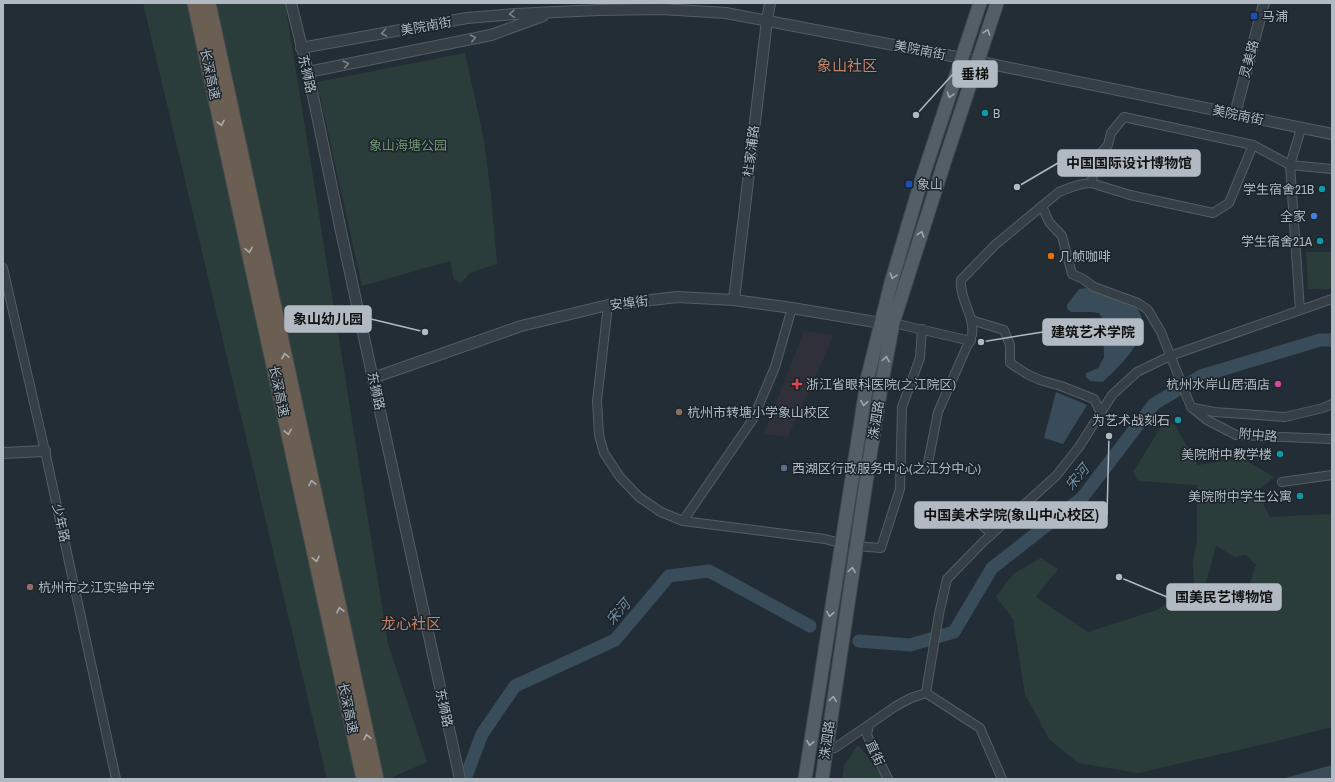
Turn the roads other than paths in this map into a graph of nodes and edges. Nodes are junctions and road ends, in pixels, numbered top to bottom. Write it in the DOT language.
graph roads {
  1 [pos="186,3"];
  2 [pos="195,3"];
  3 [pos="208,3"];
  4 [pos="290,3"];
  5 [pos="770,3"];
  6 [pos="980,3"];
  7 [pos="997,3"];
  8 [pos="1264,3"];
  9 [pos="551,13"];
  10 [pos="767,20"];
  11 [pos="204,43"];
  12 [pos="301,48"];
  13 [pos="962,58"];
  14 [pos="978,62"];
  15 [pos="308,72"];
  16 [pos="1235,114"];
  17 [pos="1301,129"];
  18 [pos="1332,134"];
  19 [pos="1253,145"];
  20 [pos="1290,164"];
  21 [pos="1332,169"];
  22 [pos="1091,183"];
  23 [pos="1042,206"];
  24 [pos="3,268"];
  25 [pos="1332,298"];
  26 [pos="734,300"];
  27 [pos="608,305"];
  28 [pos="792,308"];
  29 [pos="1300,310"];
  30 [pos="971,320"];
  31 [pos="887,323"];
  32 [pos="922,329"];
  33 [pos="971,341"];
  34 [pos="1170,356"];
  35 [pos="373,378"];
  36 [pos="1332,404"];
  37 [pos="1191,407"];
  38 [pos="1101,413"];
  39 [pos="1332,439"];
  40 [pos="45,451"];
  41 [pos="3,453"];
  42 [pos="927,468"];
  43 [pos="1332,475"];
  44 [pos="1282,482"];
  45 [pos="968,514"];
  46 [pos="683,521"];
  47 [pos="992,534"];
  48 [pos="842,544"];
  49 [pos="856,546"];
  50 [pos="926,693"];
  51 [pos="869,725"];
  52 [pos="826,748"];
  53 [pos="372,778"];
  54 [pos="1001,778"];
  55 [pos="116,779"];
  56 [pos="460,779"];
  57 [pos="805,779"];
  58 [pos="822,779"];
  59 [pos="888,779"];
  1 -- 11 [label="highway"];
  2 -- 11 [label="highway, 长深高速"];
  53 -- 3 [label="highway, 长深高速, one-way"];
  4 -- 12 [label="street, 东狮路"];
  5 -- 10 [label="street, 杜家浦路"];
  6 -- 13 [label="main road, 洙泗路"];
  14 -- 7 [label="main road, 洙泗路, one-way"];
  8 -- 16 [label="street, 灵美路"];
  9 -- 10 [label="street, 美院南街"];
  9 -- 12 [label="street, 美院南街, one-way"];
  15 -- 9 [label="street, 美院南街, one-way"];
  10 -- 13 [label="street, 美院南街"];
  10 -- 26 [label="street, 杜家浦路"];
  11 -- 53 [label="highway, 长深高速, one-way"];
  12 -- 15 [label="street, 东狮路"];
  13 -- 14 [label="street, 美院南街"];
  13 -- 31 [label="main road, 洙泗路, one-way"];
  14 -- 16 [label="street, 美院南街"];
  31 -- 14 [label="main road, 洙泗路, one-way"];
  15 -- 35 [label="street, 东狮路"];
  16 -- 17 [label="street, 美院南街"];
  17 -- 18 [label="street, 美院南街"];
  17 -- 20 [label="street"];
  19 -- 20 [label="street"];
  19 -- 22 [label="street"];
  19 -- 22 [label="street"];
  20 -- 21 [label="street"];
  20 -- 29 [label="street"];
  22 -- 23 [label="street"];
  23 -- 30 [label="street"];
  23 -- 34 [label="street"];
  24 -- 40 [label="street, 少年路"];
  25 -- 29 [label="street"];
  26 -- 27 [label="street, 安埠街"];
  26 -- 28 [label="street, 安埠街"];
  27 -- 35 [label="street, 安埠街"];
  27 -- 46 [label="street"];
  28 -- 31 [label="street, 安埠街"];
  28 -- 46 [label="street"];
  29 -- 34 [label="street"];
  30 -- 33 [label="street"];
  30 -- 38 [label="street"];
  31 -- 32 [label="street"];
  31 -- 48 [label="main road, 洙泗路, one-way"];
  49 -- 31 [label="main road, 洙泗路, one-way"];
  32 -- 33 [label="street"];
  32 -- 49 [label="street"];
  33 -- 42 [label="street"];
  34 -- 37 [label="street"];
  34 -- 38 [label="street"];
  35 -- 56 [label="street, 东狮路"];
  36 -- 37 [label="street"];
  37 -- 39 [label="street, 附中路"];
  38 -- 47 [label="street"];
  40 -- 41 [label="street"];
  40 -- 55 [label="street, 少年路"];
  43 -- 44 [label="street"];
  45 -- 47 [label="street"];
  46 -- 48 [label="street"];
  47 -- 50 [label="street"];
  48 -- 49 [label="street"];
  48 -- 57 [label="main road, 洙泗路, one-way"];
  52 -- 49 [label="main road, 洙泗路, one-way"];
  50 -- 51 [label="street"];
  50 -- 54 [label="street"];
  51 -- 52 [label="street"];
  51 -- 59 [label="street, 直街"];
  52 -- 58 [label="main road, 洙泗路"];
}
